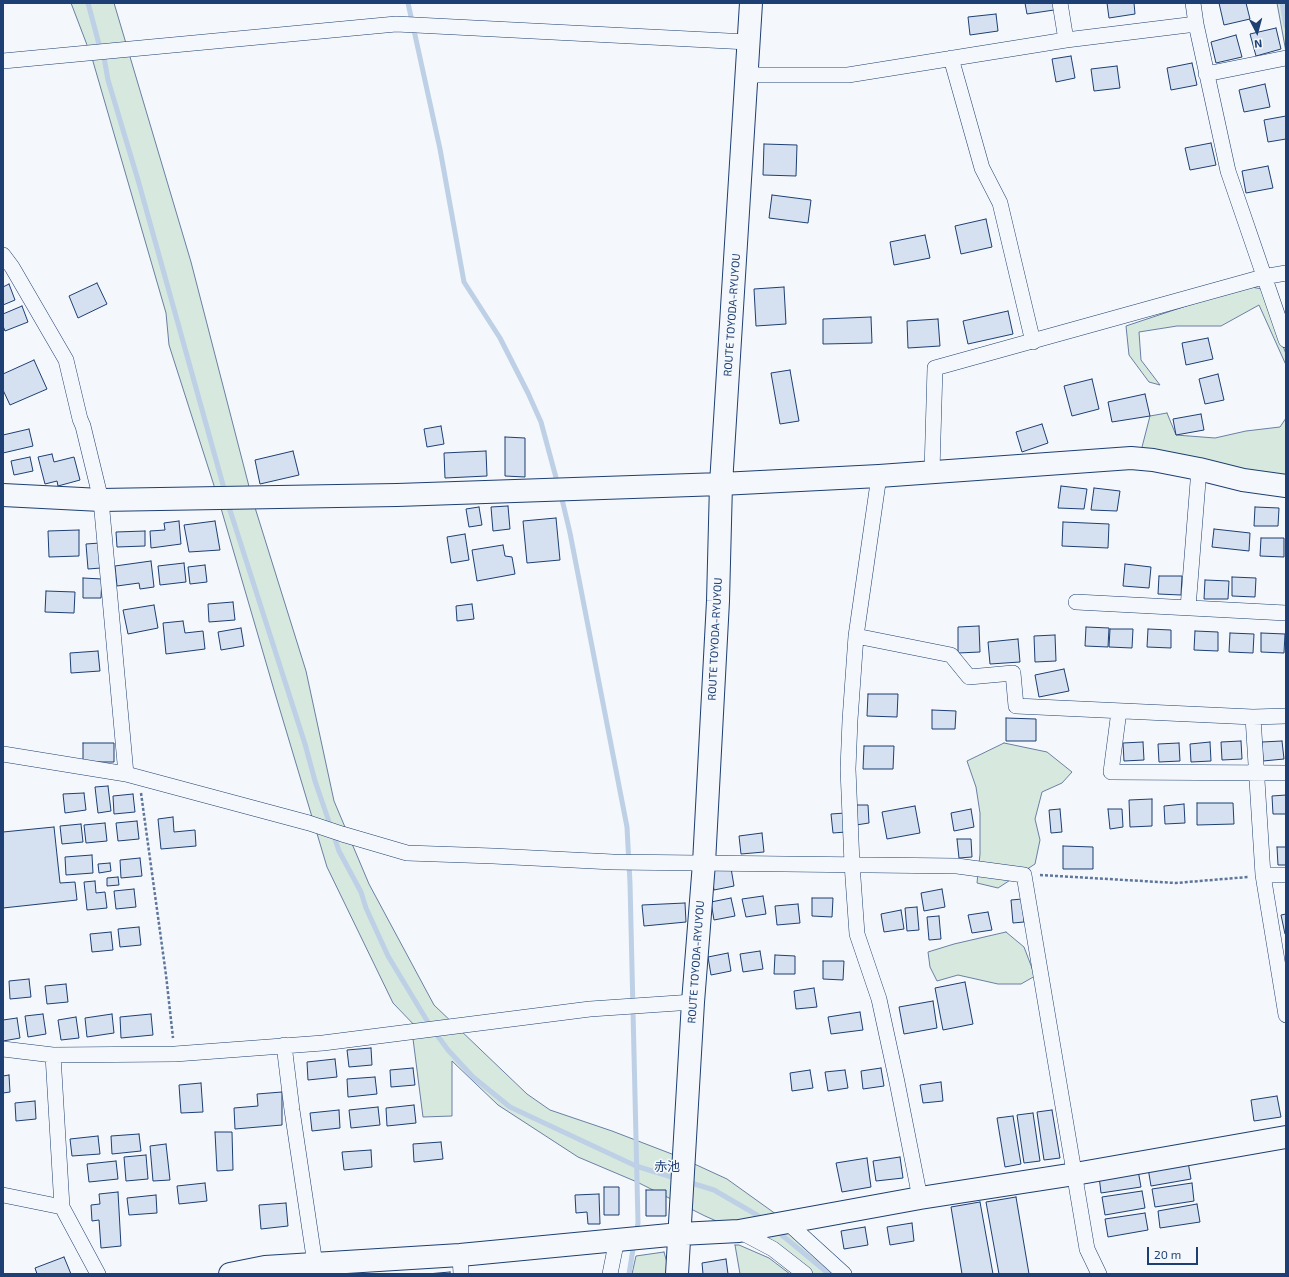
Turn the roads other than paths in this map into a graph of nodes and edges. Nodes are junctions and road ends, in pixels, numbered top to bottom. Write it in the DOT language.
graph roads {
  1 [pos="751,3"];
  2 [pos="1060,3"];
  3 [pos="1193,3"];
  4 [pos="1196,24"];
  5 [pos="1066,40"];
  6 [pos="748,42"];
  7 [pos="951,58"];
  8 [pos="1286,58"];
  9 [pos="3,61"];
  10 [pos="1206,74"];
  11 [pos="747,75"];
  12 [pos="3,255"];
  13 [pos="1286,273"];
  14 [pos="1263,277"];
  15 [pos="1286,340"];
  16 [pos="1033,342"];
  17 [pos="1199,469"];
  18 [pos="932,471"];
  19 [pos="879,476"];
  20 [pos="721,484"];
  21 [pos="1286,486"];
  22 [pos="3,495"];
  23 [pos="101,500"];
  24 [pos="1076,602"];
  25 [pos="1188,608"];
  26 [pos="1286,613"];
  27 [pos="856,636"];
  28 [pos="1119,711"];
  29 [pos="1286,716"];
  30 [pos="1253,717"];
  31 [pos="3,754"];
  32 [pos="1286,772"];
  33 [pos="1256,773"];
  34 [pos="132,775"];
  35 [pos="704,863"];
  36 [pos="852,864"];
  37 [pos="1263,875"];
  38 [pos="1286,875"];
  39 [pos="693,1002"];
  40 [pos="1286,1015"];
  41 [pos="284,1045"];
  42 [pos="3,1049"];
  43 [pos="53,1055"];
  44 [pos="1286,1137"];
  45 [pos="1075,1174"];
  46 [pos="3,1195"];
  47 [pos="920,1198"];
  48 [pos="62,1207"];
  49 [pos="787,1222"];
  50 [pos="739,1231"];
  51 [pos="680,1234"];
  52 [pos="617,1240"];
  53 [pos="316,1264"];
  54 [pos="460,1264"];
  55 [pos="98,1274"];
  56 [pos="230,1274"];
  57 [pos="610,1274"];
  58 [pos="677,1274"];
  59 [pos="805,1274"];
  60 [pos="844,1274"];
  61 [pos="1099,1274"];
  1 -- 6 [label="street, ROUTE TOYODA-RYUYOU"];
  2 -- 5 [label="street"];
  3 -- 4 [label="street"];
  4 -- 5 [label="street"];
  4 -- 10 [label="street"];
  5 -- 7 [label="street"];
  6 -- 9 [label="street"];
  6 -- 11 [label="street, ROUTE TOYODA-RYUYOU"];
  7 -- 11 [label="street"];
  7 -- 16 [label="street"];
  8 -- 10 [label="street"];
  10 -- 14 [label="street"];
  11 -- 20 [label="street, ROUTE TOYODA-RYUYOU"];
  12 -- 23 [label="street"];
  13 -- 14 [label="street"];
  14 -- 15 [label="street"];
  14 -- 16 [label="street"];
  16 -- 18 [label="street"];
  17 -- 18 [label="street"];
  17 -- 21 [label="street"];
  17 -- 25 [label="street"];
  18 -- 19 [label="street"];
  19 -- 20 [label="street"];
  19 -- 27 [label="street"];
  20 -- 23 [label="street"];
  20 -- 35 [label="street, ROUTE TOYODA-RYUYOU"];
  22 -- 23 [label="street"];
  23 -- 34 [label="street"];
  24 -- 25 [label="street"];
  25 -- 26 [label="street"];
  27 -- 28 [label="street"];
  27 -- 36 [label="street"];
  28 -- 30 [label="street"];
  28 -- 33 [label="street"];
  29 -- 30 [label="street"];
  30 -- 33 [label="street"];
  31 -- 34 [label="street"];
  32 -- 33 [label="street"];
  33 -- 37 [label="street"];
  34 -- 35 [label="street"];
  35 -- 36 [label="street"];
  35 -- 39 [label="street, ROUTE TOYODA-RYUYOU"];
  36 -- 45 [label="street"];
  36 -- 47 [label="street"];
  37 -- 38 [label="street"];
  37 -- 40 [label="street"];
  39 -- 41 [label="street"];
  39 -- 51 [label="street, ROUTE TOYODA-RYUYOU"];
  41 -- 43 [label="street"];
  41 -- 53 [label="street"];
  42 -- 43 [label="street"];
  43 -- 48 [label="street"];
  44 -- 45 [label="street"];
  45 -- 47 [label="street"];
  45 -- 61 [label="street"];
  46 -- 48 [label="street"];
  47 -- 49 [label="street"];
  48 -- 55 [label="street"];
  49 -- 50 [label="street"];
  49 -- 60 [label="street"];
  50 -- 51 [label="street"];
  50 -- 59 [label="street"];
  51 -- 52 [label="street"];
  51 -- 58 [label="street, ROUTE TOYODA-RYUYOU"];
  52 -- 54 [label="street"];
  52 -- 57 [label="street"];
  53 -- 54 [label="street"];
  53 -- 56 [label="street"];
}
